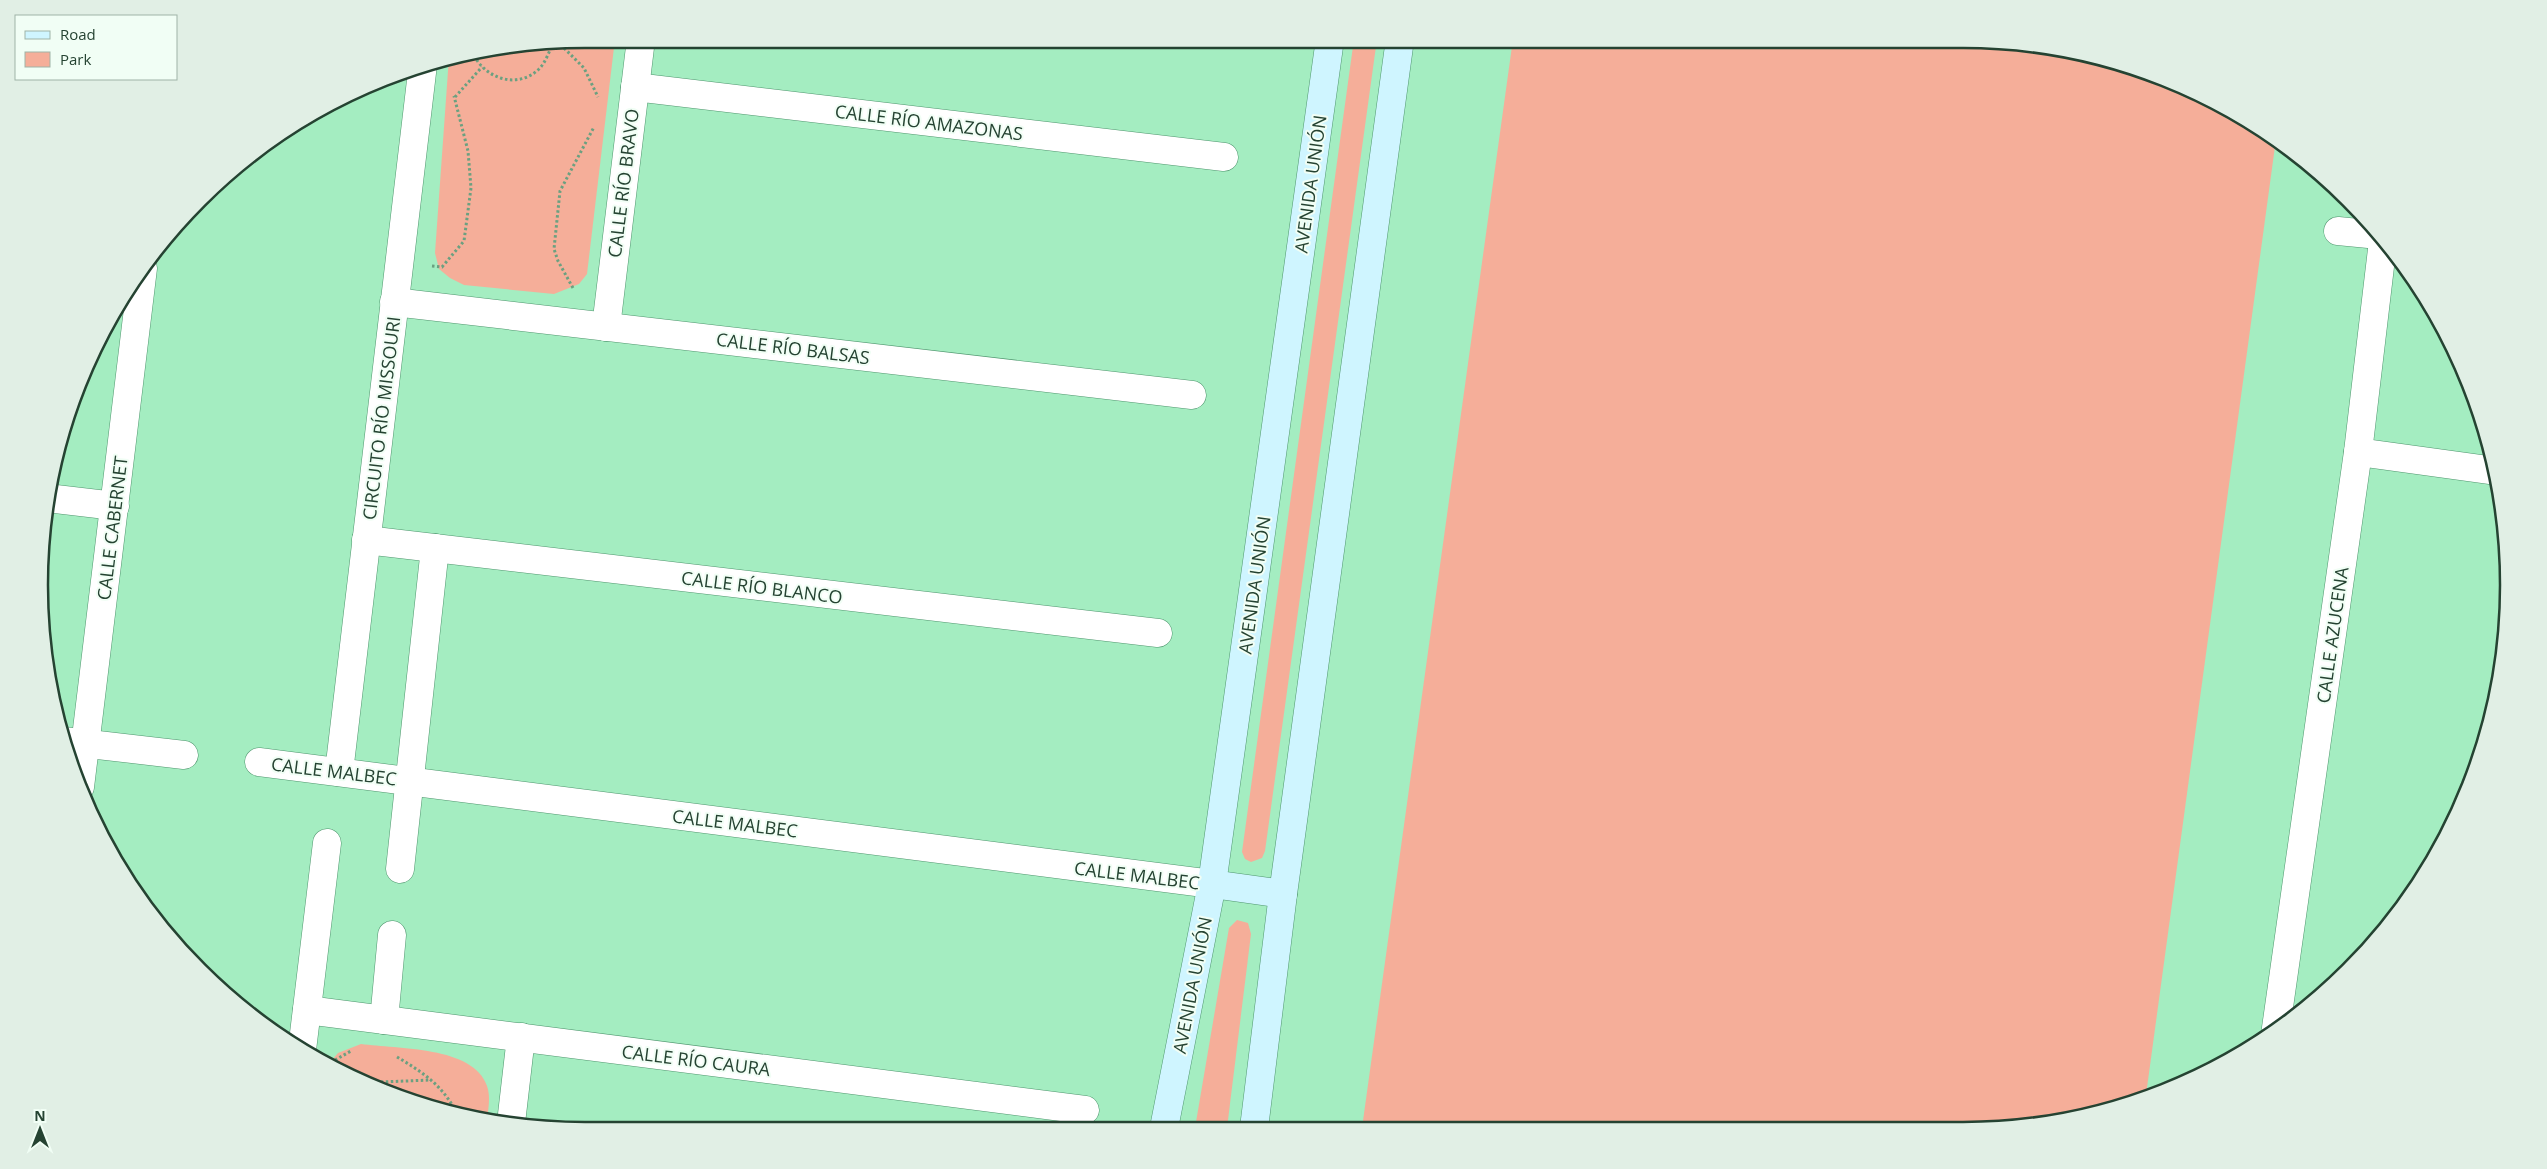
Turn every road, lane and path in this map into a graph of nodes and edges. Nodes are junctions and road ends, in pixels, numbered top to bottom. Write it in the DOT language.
graph roads {
  1 [pos="640,48"];
  2 [pos="1329,48"];
  3 [pos="1399,48"];
  4 [pos="552,49"];
  5 [pos="563,49"];
  6 [pos="475,59"];
  7 [pos="482,67"];
  8 [pos="422,73"];
  9 [pos="635,87"];
  10 [pos="452,90"];
  11 [pos="455,97"];
  12 [pos="599,103"];
  13 [pos="599,119"];
  14 [pos="1224,157"];
  15 [pos="2338,231"];
  16 [pos="2369,234"];
  17 [pos="2382,249"];
  18 [pos="400,261"];
  19 [pos="141,281"];
  20 [pos="573,288"];
  21 [pos="394,302"];
  22 [pos="606,326"];
  23 [pos="1192,395"];
  24 [pos="2358,452"];
  25 [pos="2487,470"];
  26 [pos="55,499"];
  27 [pos="115,506"];
  28 [pos="366,540"];
  29 [pos="435,548"];
  30 [pos="1158,633"];
  31 [pos="74,743"];
  32 [pos="76,756"];
  33 [pos="184,756"];
  34 [pos="259,762"];
  35 [pos="339,772"];
  36 [pos="409,781"];
  37 [pos="327,843"];
  38 [pos="400,869"];
  39 [pos="1212,884"];
  40 [pos="1283,894"];
  41 [pos="392,935"];
  42 [pos="307,1010"];
  43 [pos="2277,1019"];
  44 [pos="384,1020"];
  45 [pos="521,1037"];
  46 [pos="303,1042"];
  47 [pos="356,1049"];
  48 [pos="394,1055"];
  49 [pos="335,1060"];
  50 [pos="431,1080"];
  51 [pos="382,1082"];
  52 [pos="452,1104"];
  53 [pos="1085,1110"];
  54 [pos="512,1117"];
  55 [pos="1165,1122"];
  56 [pos="1255,1122"];
  1 -- 9 [label="street, CALLE RÍO BRAVO"];
  2 -- 39 [label="street, AVENIDA UNIÓN"];
  3 -- 40 [label="street"];
  4 -- 7 [label="path"];
  5 -- 12 [label="path"];
  6 -- 7 [label="path"];
  7 -- 11 [label="path"];
  8 -- 18 [label="street, CIRCUITO RÍO MISSOURI"];
  9 -- 14 [label="street, CALLE RÍO AMAZONAS"];
  9 -- 22 [label="street, CALLE RÍO BRAVO"];
  10 -- 11 [label="path"];
  11 -- 18 [label="path"];
  13 -- 20 [label="path"];
  15 -- 16 [label="street"];
  17 -- 24 [label="street, CALLE AZUCENA"];
  18 -- 21 [label="street, CIRCUITO RÍO MISSOURI"];
  19 -- 27 [label="street, CALLE CABERNET"];
  21 -- 22 [label="street, CALLE RÍO BALSAS"];
  21 -- 28 [label="street, CIRCUITO RÍO MISSOURI"];
  22 -- 23 [label="street, CALLE RÍO BALSAS"];
  24 -- 25 [label="street"];
  24 -- 43 [label="street, CALLE AZUCENA"];
  26 -- 27 [label="street"];
  27 -- 31 [label="street, CALLE CABERNET"];
  28 -- 29 [label="street, CALLE RÍO BLANCO"];
  28 -- 35 [label="street, CIRCUITO RÍO MISSOURI"];
  29 -- 30 [label="street, CALLE RÍO BLANCO"];
  29 -- 36 [label="street"];
  31 -- 32 [label="street, CALLE CABERNET"];
  31 -- 33 [label="street"];
  34 -- 35 [label="street, CALLE MALBEC"];
  35 -- 36 [label="street, CALLE MALBEC"];
  36 -- 38 [label="street"];
  36 -- 39 [label="street, CALLE MALBEC"];
  37 -- 42 [label="street"];
  39 -- 40 [label="street"];
  39 -- 55 [label="street, AVENIDA UNIÓN"];
  40 -- 56 [label="street"];
  41 -- 44 [label="street"];
  42 -- 44 [label="street, CALLE RÍO CAURA"];
  42 -- 46 [label="street"];
  44 -- 45 [label="street, CALLE RÍO CAURA"];
  45 -- 53 [label="street, CALLE RÍO CAURA"];
  45 -- 54 [label="street"];
  47 -- 49 [label="path"];
  48 -- 50 [label="path"];
  50 -- 51 [label="path"];
  50 -- 52 [label="path"];
}
